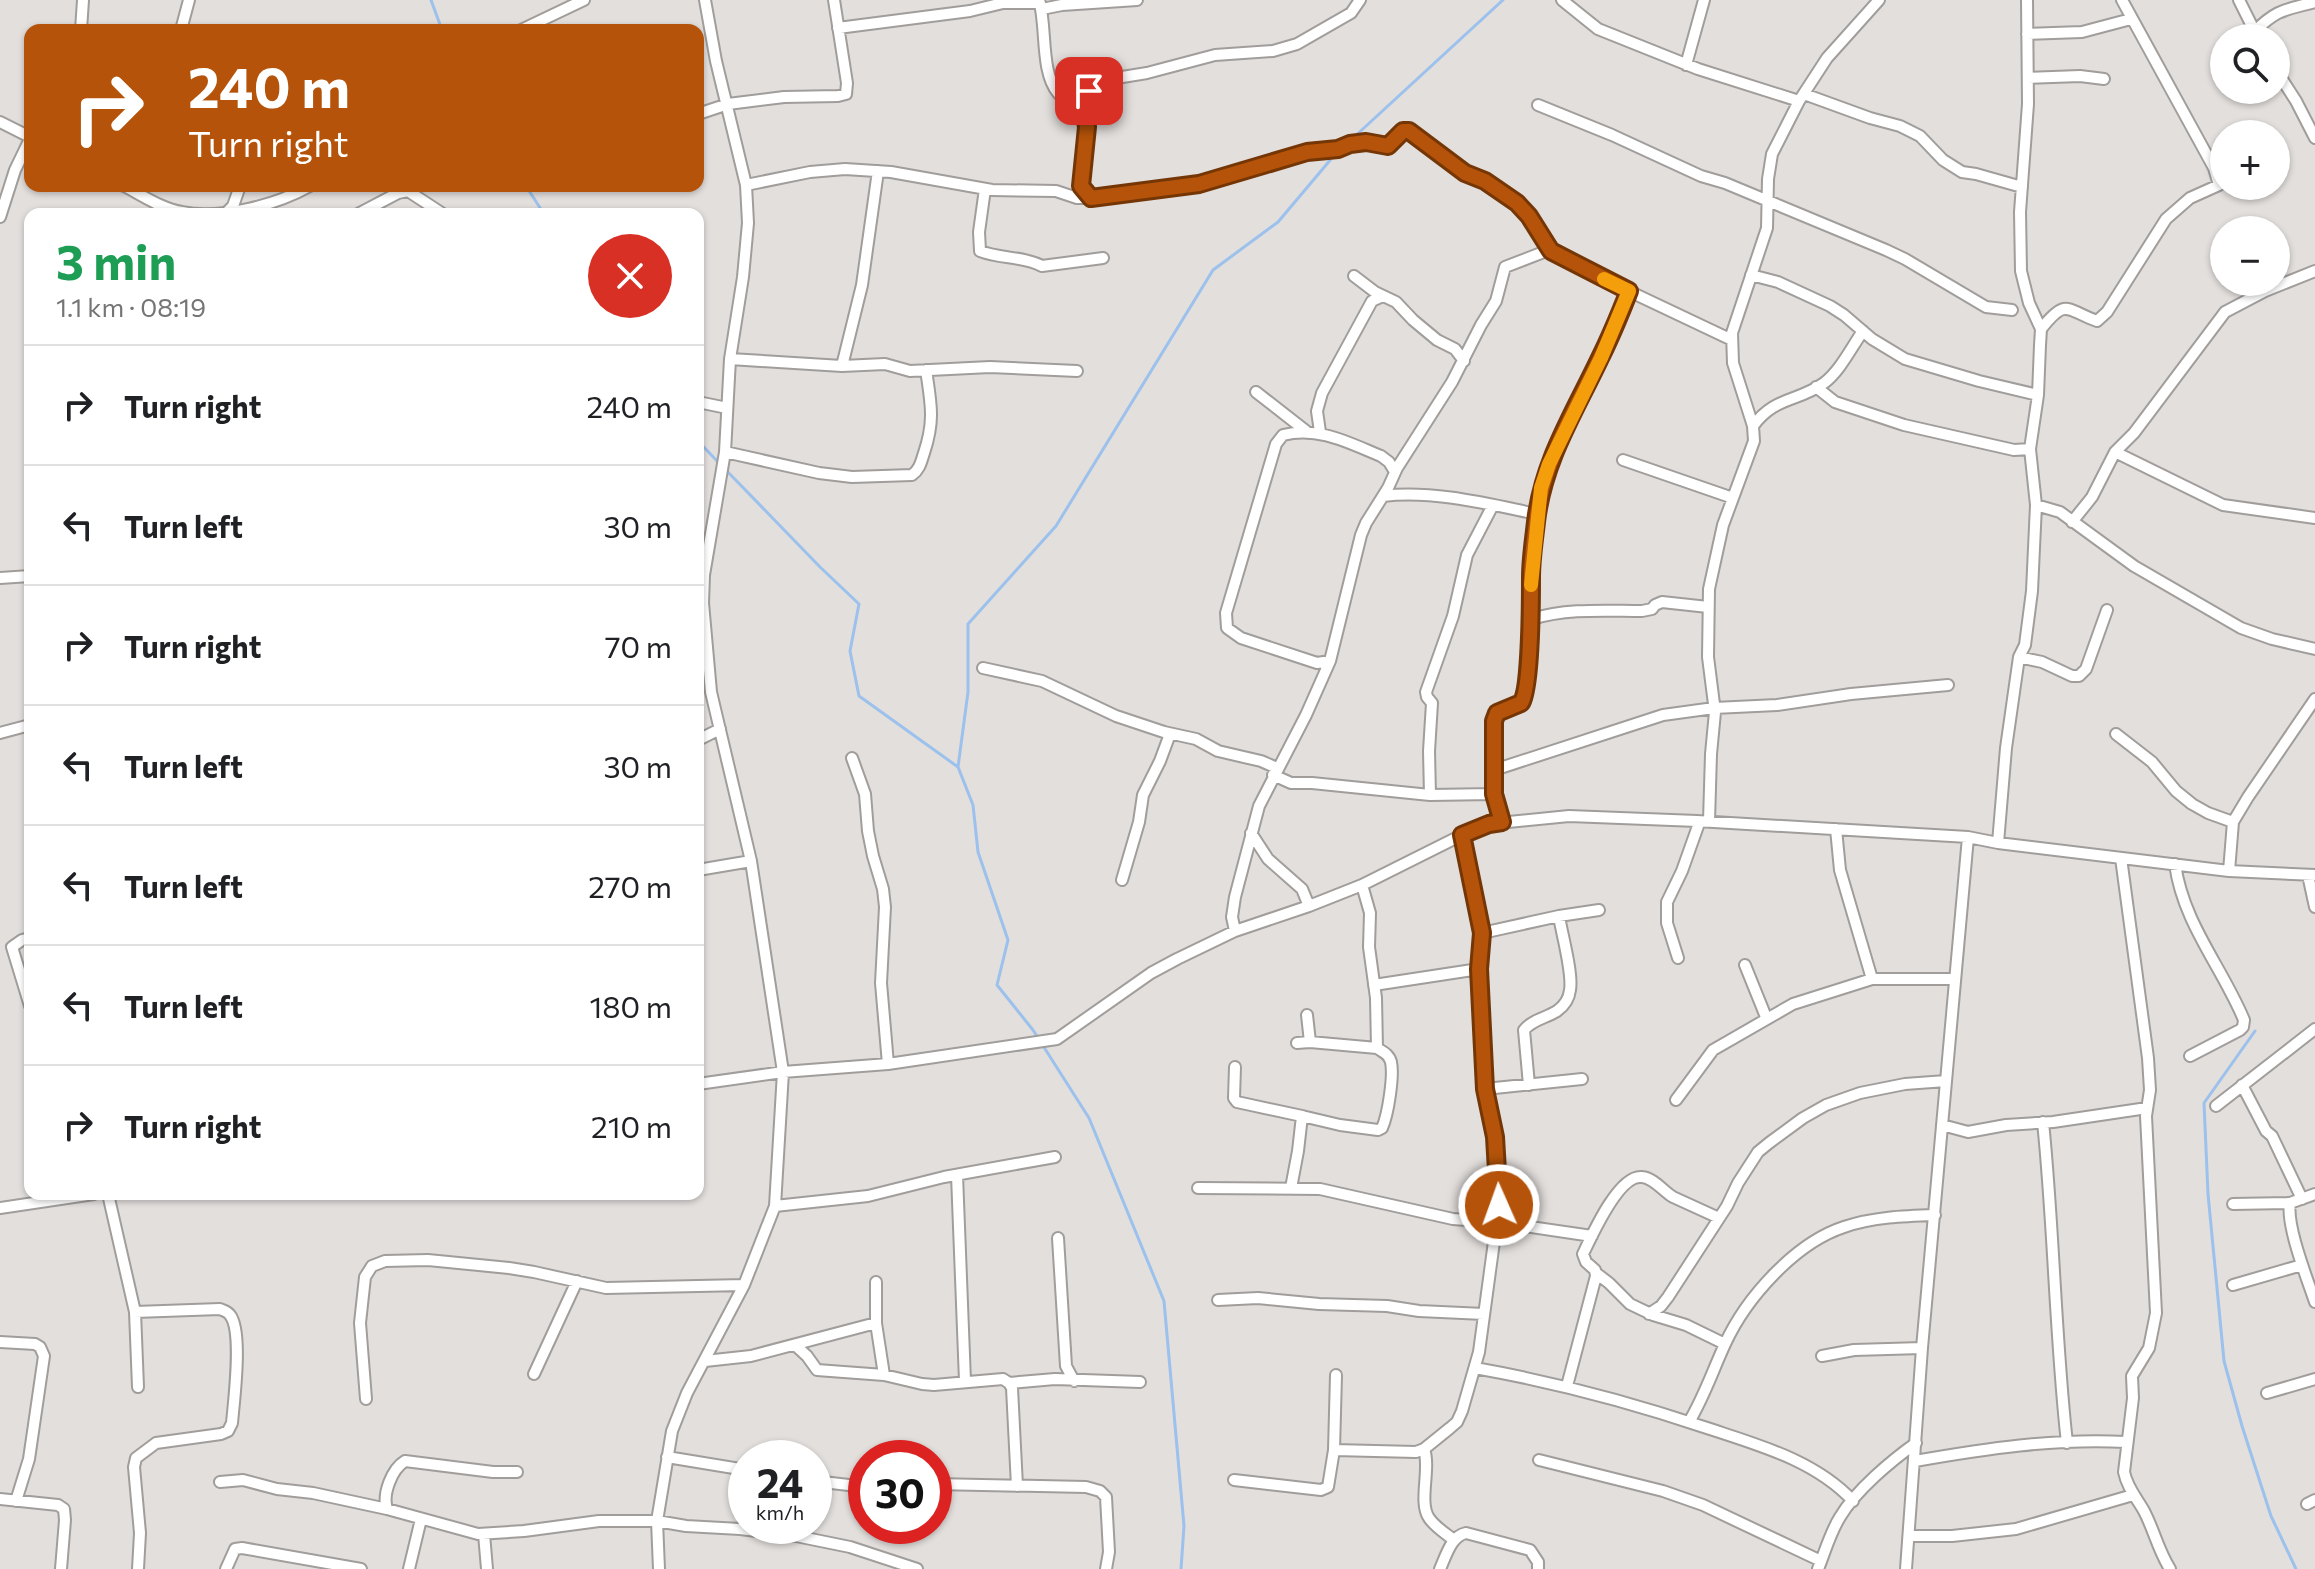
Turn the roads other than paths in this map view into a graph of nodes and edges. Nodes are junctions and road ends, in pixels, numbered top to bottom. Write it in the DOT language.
graph roads {
  1 [pos="83,0"];
  2 [pos="189,0"];
  3 [pos="584,0"];
  4 [pos="705,0"];
  5 [pos="834,0"];
  6 [pos="1137,0"];
  7 [pos="1360,0"];
  8 [pos="1562,0"];
  9 [pos="1704,0"];
  10 [pos="1879,0"];
  11 [pos="2027,0"];
  12 [pos="2122,0"];
  13 [pos="2239,0"];
  14 [pos="2315,2"];
  15 [pos="1040,4"];
  16 [pos="2131,19"];
  17 [pos="81,24"];
  18 [pos="183,24"];
  19 [pos="534,24"];
  20 [pos="2251,24"];
  21 [pos="2264,24"];
  22 [pos="838,28"];
  23 [pos="2027,34"];
  24 [pos="1686,65"];
  25 [pos="2028,78"];
  26 [pos="2104,79"];
  27 [pos="1089,91"];
  28 [pos="2290,92"];
  29 [pos="1801,98"];
  30 [pos="1071,102"];
  31 [pos="728,104"];
  32 [pos="1538,105"];
  33 [pos="1084,110"];
  34 [pos="704,112"];
  35 [pos="0,122"];
  36 [pos="24,135"];
  37 [pos="2315,138"];
  38 [pos="24,151"];
  39 [pos="878,171"];
  40 [pos="746,185"];
  41 [pos="1081,186"];
  42 [pos="2022,187"];
  43 [pos="985,189"];
  44 [pos="137,192"];
  45 [pos="298,192"];
  46 [pos="403,192"];
  47 [pos="410,192"];
  48 [pos="1070,195"];
  49 [pos="1091,198"];
  50 [pos="1768,201"];
  51 [pos="172,208"];
  52 [pos="245,208"];
  53 [pos="369,208"];
  54 [pos="434,208"];
  55 [pos="0,217"];
  56 [pos="1549,250"];
  57 [pos="1103,258"];
  58 [pos="2315,271"];
  59 [pos="1751,275"];
  60 [pos="1354,276"];
  61 [pos="1629,291"];
  62 [pos="1383,296"];
  63 [pos="2012,310"];
  64 [pos="2041,329"];
  65 [pos="1863,331"];
  66 [pos="1732,340"];
  67 [pos="730,359"];
  68 [pos="1464,361"];
  69 [pos="842,366"];
  70 [pos="926,370"];
  71 [pos="1077,371"];
  72 [pos="1816,387"];
  73 [pos="1256,392"];
  74 [pos="2038,395"];
  75 [pos="704,403"];
  76 [pos="727,408"];
  77 [pos="1753,426"];
  78 [pos="1306,431"];
  79 [pos="1320,432"];
  80 [pos="2030,449"];
  81 [pos="725,452"];
  82 [pos="2115,452"];
  83 [pos="1623,460"];
  84 [pos="1395,472"];
  85 [pos="1389,493"];
  86 [pos="1733,498"];
  87 [pos="1493,505"];
  88 [pos="2036,505"];
  89 [pos="1537,514"];
  90 [pos="2315,518"];
  91 [pos="2072,522"];
  92 [pos="704,575"];
  93 [pos="24,576"];
  94 [pos="0,578"];
  95 [pos="1708,607"];
  96 [pos="2107,610"];
  97 [pos="1532,619"];
  98 [pos="704,636"];
  99 [pos="2315,649"];
  100 [pos="2019,657"];
  101 [pos="1330,661"];
  102 [pos="1317,663"];
  103 [pos="983,668"];
  104 [pos="1323,674"];
  105 [pos="1948,685"];
  106 [pos="2315,699"];
  107 [pos="1714,708"];
  108 [pos="2310,715"];
  109 [pos="24,727"];
  110 [pos="720,729"];
  111 [pos="0,733"];
  112 [pos="1170,734"];
  113 [pos="2116,734"];
  114 [pos="704,737"];
  115 [pos="852,758"];
  116 [pos="1494,770"];
  117 [pos="1275,772"];
  118 [pos="1494,794"];
  119 [pos="1430,795"];
  120 [pos="1697,821"];
  121 [pos="1709,821"];
  122 [pos="1502,822"];
  123 [pos="2233,822"];
  124 [pos="1836,829"];
  125 [pos="1251,833"];
  126 [pos="1462,835"];
  127 [pos="1968,837"];
  128 [pos="1998,843"];
  129 [pos="2121,858"];
  130 [pos="751,861"];
  131 [pos="2175,864"];
  132 [pos="704,869"];
  133 [pos="2229,871"];
  134 [pos="2311,875"];
  135 [pos="1122,880"];
  136 [pos="1362,885"];
  137 [pos="1309,906"];
  138 [pos="2315,907"];
  139 [pos="1599,910"];
  140 [pos="1559,916"];
  141 [pos="1235,931"];
  142 [pos="1482,933"];
  143 [pos="24,940"];
  144 [pos="1678,958"];
  145 [pos="1745,965"];
  146 [pos="1479,969"];
  147 [pos="1872,979"];
  148 [pos="1954,979"];
  149 [pos="1374,985"];
  150 [pos="24,986"];
  151 [pos="1307,1015"];
  152 [pos="1766,1017"];
  153 [pos="2315,1029"];
  154 [pos="1310,1042"];
  155 [pos="1297,1043"];
  156 [pos="1377,1048"];
  157 [pos="2190,1056"];
  158 [pos="888,1064"];
  159 [pos="1235,1067"];
  160 [pos="783,1072"];
  161 [pos="1582,1079"];
  162 [pos="1946,1081"];
  163 [pos="704,1083"];
  164 [pos="1529,1085"];
  165 [pos="2242,1085"];
  166 [pos="1485,1089"];
  167 [pos="1676,1100"];
  168 [pos="2216,1106"];
  169 [pos="2147,1108"];
  170 [pos="1302,1116"];
  171 [pos="2043,1122"];
  172 [pos="1942,1125"];
  173 [pos="1055,1157"];
  174 [pos="957,1175"];
  175 [pos="1198,1188"];
  176 [pos="1291,1188"];
  177 [pos="2315,1194"];
  178 [pos="2302,1199"];
  179 [pos="54,1200"];
  180 [pos="109,1200"];
  181 [pos="2290,1203"];
  182 [pos="2233,1204"];
  183 [pos="775,1206"];
  184 [pos="0,1208"];
  185 [pos="1935,1215"];
  186 [pos="1719,1218"];
  187 [pos="1479,1221"];
  188 [pos="1496,1223"];
  189 [pos="1592,1236"];
  190 [pos="1058,1238"];
  191 [pos="2302,1265"];
  192 [pos="1596,1273"];
  193 [pos="577,1281"];
  194 [pos="876,1282"];
  195 [pos="744,1285"];
  196 [pos="2233,1285"];
  197 [pos="1218,1300"];
  198 [pos="2315,1302"];
  199 [pos="135,1312"];
  200 [pos="1484,1314"];
  201 [pos="1649,1314"];
  202 [pos="876,1323"];
  203 [pos="0,1342"];
  204 [pos="1725,1344"];
  205 [pos="795,1345"];
  206 [pos="1922,1348"];
  207 [pos="1822,1356"];
  208 [pos="705,1361"];
  209 [pos="1475,1368"];
  210 [pos="534,1374"];
  211 [pos="884,1375"];
  212 [pos="1336,1375"];
  213 [pos="2315,1379"];
  214 [pos="965,1381"];
  215 [pos="1074,1381"];
  216 [pos="1140,1382"];
  217 [pos="1009,1383"];
  218 [pos="1567,1386"];
  219 [pos="138,1387"];
  220 [pos="2267,1393"];
  221 [pos="366,1399"];
  222 [pos="1689,1422"];
  223 [pos="2126,1442"];
  224 [pos="1916,1443"];
  225 [pos="2067,1443"];
  226 [pos="1424,1449"];
  227 [pos="1334,1450"];
  228 [pos="667,1457"];
  229 [pos="1539,1460"];
  230 [pos="1915,1461"];
  231 [pos="728,1467"];
  232 [pos="517,1472"];
  233 [pos="1234,1480"];
  234 [pos="220,1482"];
  235 [pos="952,1484"];
  236 [pos="1017,1486"];
  237 [pos="2133,1495"];
  238 [pos="0,1499"];
  239 [pos="16,1501"];
  240 [pos="1853,1501"];
  241 [pos="387,1509"];
  242 [pos="421,1519"];
  243 [pos="657,1521"];
  244 [pos="484,1534"];
  245 [pos="1909,1536"];
  246 [pos="1454,1540"];
  247 [pos="1820,1565"];
  248 [pos="61,1569"];
  249 [pos="138,1569"];
  250 [pos="226,1569"];
  251 [pos="361,1569"];
  252 [pos="409,1569"];
  253 [pos="487,1569"];
  254 [pos="659,1569"];
  255 [pos="917,1569"];
  256 [pos="1106,1569"];
  257 [pos="1440,1569"];
  258 [pos="1538,1569"];
  259 [pos="1906,1569"];
  260 [pos="2170,1569"];
  1 -- 17 [label="street"];
  2 -- 18 [label="street"];
  3 -- 19 [label="street"];
  4 -- 31 [label="street"];
  5 -- 22 [label="street"];
  6 -- 15 [label="street"];
  7 -- 27 [label="street"];
  8 -- 24 [label="street"];
  9 -- 24 [label="street"];
  10 -- 29 [label="street"];
  11 -- 23 [label="street"];
  12 -- 16 [label="street"];
  13 -- 20 [label="street"];
  14 -- 21 [label="street"];
  15 -- 22 [label="street"];
  15 -- 30 [label="street"];
  16 -- 23 [label="street"];
  16 -- 64 [label="street"];
  22 -- 31 [label="street"];
  23 -- 25 [label="street"];
  24 -- 29 [label="street"];
  25 -- 26 [label="street"];
  25 -- 42 [label="street"];
  27 -- 30 [label="street"];
  27 -- 33 [label="street"];
  28 -- 37 [label="street"];
  29 -- 42 [label="street"];
  29 -- 50 [label="street"];
  30 -- 33 [label="street"];
  31 -- 34 [label="street"];
  31 -- 40 [label="street"];
  32 -- 50 [label="street"];
  33 -- 41 [label="street"];
  35 -- 36 [label="street"];
  38 -- 55 [label="street"];
  39 -- 40 [label="street"];
  39 -- 43 [label="street"];
  39 -- 69 [label="street"];
  40 -- 67 [label="street"];
  41 -- 48 [label="street"];
  41 -- 49 [label="street"];
  42 -- 64 [label="street"];
  43 -- 48 [label="street"];
  43 -- 57 [label="street"];
  44 -- 51 [label="street"];
  45 -- 52 [label="street"];
  46 -- 53 [label="street"];
  47 -- 54 [label="street"];
  48 -- 49 [label="street"];
  49 -- 56 [label="street"];
  50 -- 59 [label="street"];
  50 -- 63 [label="street"];
  56 -- 61 [label="street"];
  56 -- 68 [label="street"];
  58 -- 82 [label="street"];
  59 -- 65 [label="street"];
  59 -- 66 [label="street"];
  60 -- 62 [label="street"];
  61 -- 66 [label="street"];
  61 -- 89 [label="street"];
  62 -- 68 [label="street"];
  62 -- 79 [label="street"];
  64 -- 74 [label="street"];
  65 -- 72 [label="street"];
  65 -- 74 [label="street"];
  66 -- 77 [label="street"];
  67 -- 69 [label="street"];
  67 -- 76 [label="street"];
  68 -- 84 [label="street"];
  69 -- 70 [label="street"];
  70 -- 71 [label="street"];
  70 -- 81 [label="street"];
  72 -- 77 [label="street"];
  72 -- 80 [label="street"];
  73 -- 78 [label="street"];
  74 -- 80 [label="street"];
  75 -- 76 [label="street"];
  76 -- 81 [label="street"];
  77 -- 86 [label="street"];
  78 -- 79 [label="street"];
  78 -- 102 [label="street"];
  79 -- 84 [label="street"];
  80 -- 88 [label="street"];
  81 -- 92 [label="street"];
  82 -- 90 [label="street"];
  82 -- 91 [label="street"];
  83 -- 86 [label="street"];
  84 -- 85 [label="street"];
  85 -- 87 [label="street"];
  85 -- 101 [label="street"];
  86 -- 95 [label="street"];
  87 -- 89 [label="street"];
  87 -- 119 [label="street"];
  88 -- 91 [label="street"];
  88 -- 100 [label="street"];
  89 -- 97 [label="street"];
  91 -- 99 [label="street"];
  93 -- 94 [label="street"];
  95 -- 97 [label="street"];
  95 -- 107 [label="street"];
  96 -- 100 [label="street"];
  97 -- 116 [label="street"];
  98 -- 110 [label="street"];
  100 -- 128 [label="street"];
  101 -- 102 [label="street"];
  101 -- 104 [label="street"];
  102 -- 104 [label="street"];
  103 -- 112 [label="street"];
  104 -- 117 [label="street"];
  105 -- 107 [label="street"];
  106 -- 108 [label="street"];
  107 -- 116 [label="street"];
  107 -- 121 [label="street"];
  108 -- 123 [label="street"];
  109 -- 111 [label="street"];
  110 -- 114 [label="street"];
  110 -- 130 [label="street"];
  112 -- 117 [label="street"];
  112 -- 135 [label="street"];
  113 -- 123 [label="street"];
  115 -- 158 [label="street"];
  116 -- 118 [label="street"];
  117 -- 119 [label="street"];
  117 -- 125 [label="street"];
  118 -- 119 [label="street"];
  118 -- 122 [label="street"];
  120 -- 121 [label="street"];
  120 -- 122 [label="street"];
  120 -- 144 [label="street"];
  121 -- 124 [label="street"];
  122 -- 126 [label="street"];
  123 -- 133 [label="street"];
  124 -- 127 [label="street"];
  124 -- 147 [label="street"];
  125 -- 137 [label="street"];
  125 -- 141 [label="street"];
  126 -- 136 [label="street"];
  126 -- 142 [label="street"];
  127 -- 128 [label="street"];
  127 -- 148 [label="street"];
  128 -- 129 [label="street"];
  129 -- 131 [label="street"];
  129 -- 169 [label="street"];
  130 -- 132 [label="street"];
  130 -- 160 [label="street"];
  131 -- 133 [label="street"];
  131 -- 157 [label="street"];
  133 -- 134 [label="street"];
  134 -- 138 [label="street"];
  136 -- 137 [label="street"];
  136 -- 149 [label="street"];
  137 -- 141 [label="street"];
  139 -- 140 [label="street"];
  140 -- 142 [label="street"];
  140 -- 164 [label="street"];
  141 -- 158 [label="street"];
  142 -- 146 [label="street"];
  143 -- 150 [label="street"];
  145 -- 152 [label="street"];
  146 -- 149 [label="street"];
  146 -- 166 [label="street"];
  147 -- 148 [label="street"];
  147 -- 152 [label="street"];
  148 -- 162 [label="street"];
  149 -- 156 [label="street"];
  151 -- 154 [label="street"];
  152 -- 167 [label="street"];
  153 -- 165 [label="street"];
  154 -- 155 [label="street"];
  154 -- 156 [label="street"];
  156 -- 170 [label="street"];
  158 -- 160 [label="street"];
  159 -- 170 [label="street"];
  160 -- 163 [label="street"];
  160 -- 183 [label="street"];
  161 -- 164 [label="street"];
  162 -- 172 [label="street"];
  162 -- 186 [label="street"];
  164 -- 166 [label="street"];
  165 -- 168 [label="street"];
  165 -- 178 [label="street"];
  166 -- 188 [label="street"];
  169 -- 171 [label="street"];
  169 -- 223 [label="street"];
  170 -- 176 [label="street"];
  171 -- 172 [label="street"];
  171 -- 225 [label="street"];
  172 -- 185 [label="street"];
  173 -- 174 [label="street"];
  174 -- 183 [label="street"];
  174 -- 214 [label="street"];
  175 -- 176 [label="street"];
  176 -- 187 [label="street"];
  177 -- 178 [label="street"];
  178 -- 181 [label="street"];
  179 -- 184 [label="street"];
  180 -- 199 [label="street"];
  181 -- 182 [label="street"];
  181 -- 191 [label="street"];
  183 -- 195 [label="street"];
  185 -- 204 [label="street"];
  185 -- 206 [label="street"];
  186 -- 189 [label="street"];
  186 -- 201 [label="street"];
  187 -- 188 [label="street"];
  187 -- 188 [label="street"];
  188 -- 189 [label="street"];
  188 -- 200 [label="street"];
  189 -- 192 [label="street"];
  190 -- 215 [label="street"];
  191 -- 196 [label="street"];
  191 -- 198 [label="street"];
  192 -- 201 [label="street"];
  192 -- 218 [label="street"];
  193 -- 195 [label="street"];
  193 -- 210 [label="street"];
  193 -- 221 [label="street"];
  194 -- 202 [label="street"];
  195 -- 208 [label="street"];
  197 -- 200 [label="street"];
  199 -- 219 [label="street"];
  199 -- 249 [label="street"];
  200 -- 209 [label="street"];
  201 -- 204 [label="street"];
  202 -- 205 [label="street"];
  202 -- 211 [label="street"];
  203 -- 239 [label="street"];
  204 -- 222 [label="street"];
  205 -- 208 [label="street"];
  205 -- 211 [label="street"];
  206 -- 207 [label="street"];
  206 -- 224 [label="street"];
  208 -- 228 [label="street"];
  209 -- 218 [label="street"];
  209 -- 226 [label="street"];
  211 -- 214 [label="street"];
  212 -- 227 [label="street"];
  213 -- 220 [label="street"];
  214 -- 217 [label="street"];
  215 -- 216 [label="street"];
  215 -- 217 [label="street"];
  217 -- 236 [label="street"];
  218 -- 222 [label="street"];
  222 -- 240 [label="street"];
  223 -- 225 [label="street"];
  223 -- 237 [label="street"];
  224 -- 230 [label="street"];
  224 -- 240 [label="street"];
  225 -- 230 [label="street"];
  226 -- 227 [label="street"];
  226 -- 246 [label="street"];
  227 -- 233 [label="street"];
  228 -- 231 [label="street"];
  228 -- 243 [label="street"];
  229 -- 247 [label="street"];
  230 -- 245 [label="street"];
  232 -- 241 [label="street"];
  234 -- 241 [label="street"];
  235 -- 236 [label="street"];
  236 -- 256 [label="street"];
  237 -- 245 [label="street"];
  237 -- 260 [label="street"];
  238 -- 239 [label="street"];
  239 -- 248 [label="street"];
  240 -- 247 [label="street"];
  241 -- 242 [label="street"];
  242 -- 244 [label="street"];
  242 -- 252 [label="street"];
  243 -- 244 [label="street"];
  243 -- 254 [label="street"];
  243 -- 255 [label="street"];
  244 -- 253 [label="street"];
  245 -- 259 [label="street"];
  246 -- 257 [label="street"];
  246 -- 258 [label="street"];
  250 -- 251 [label="street"];
}
